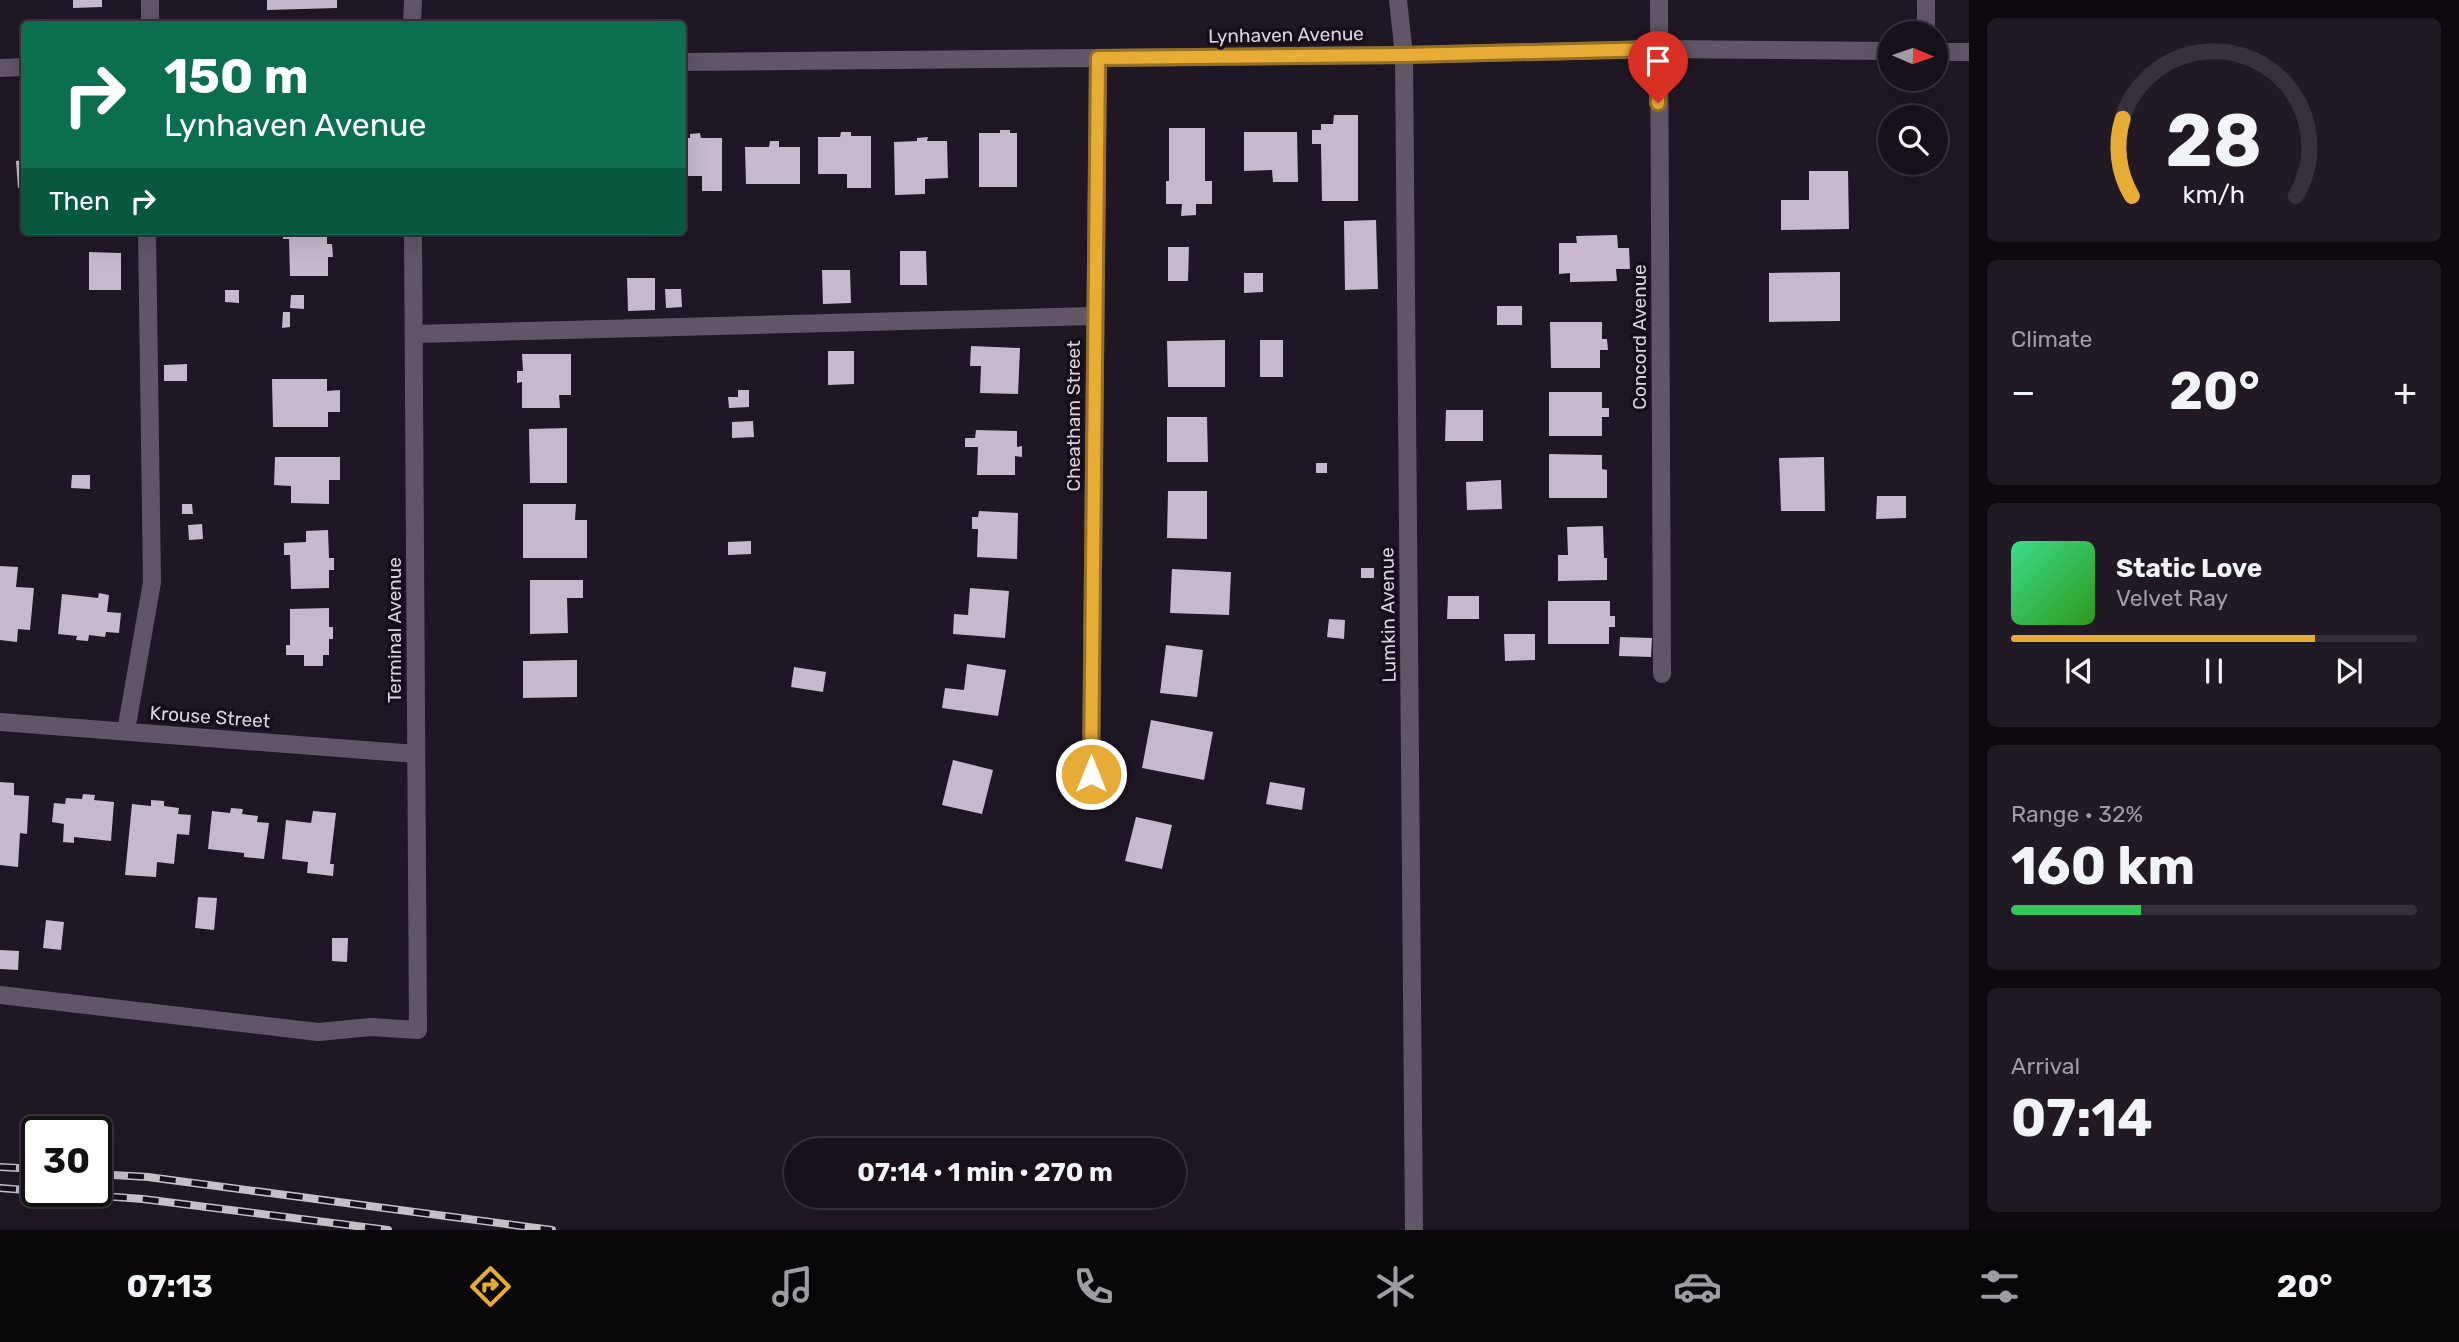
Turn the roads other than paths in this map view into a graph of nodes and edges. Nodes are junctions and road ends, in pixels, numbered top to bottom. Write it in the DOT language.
graph roads {
  1 [pos="150,0"];
  2 [pos="413,0"];
  3 [pos="1398,0"];
  4 [pos="1659,0"];
  5 [pos="1926,0"];
  6 [pos="150,21"];
  7 [pos="412,21"];
  8 [pos="1926,21"];
  9 [pos="1658,49"];
  10 [pos="1878,51"];
  11 [pos="1948,52"];
  12 [pos="1969,52"];
  13 [pos="1404,55"];
  14 [pos="1098,58"];
  15 [pos="686,62"];
  16 [pos="21,67"];
  17 [pos="0,68"];
  18 [pos="147,235"];
  19 [pos="413,235"];
  20 [pos="1095,316"];
  21 [pos="414,334"];
  22 [pos="1662,674"];
  23 [pos="0,722"];
  24 [pos="126,732"];
  25 [pos="416,754"];
  26 [pos="1091,774"];
  27 [pos="0,995"];
  28 [pos="1414,1230"];
  1 -- 6 [label="street"];
  2 -- 7 [label="street"];
  3 -- 13 [label="street, Lumkin Avenue"];
  4 -- 9 [label="street, Concord Avenue"];
  5 -- 8 [label="street"];
  9 -- 10 [label="street, Lynhaven Avenue"];
  9 -- 13 [label="street, Lynhaven Avenue"];
  9 -- 22 [label="street, Concord Avenue"];
  11 -- 12 [label="street"];
  13 -- 14 [label="street, Lynhaven Avenue"];
  13 -- 28 [label="street, Lumkin Avenue"];
  14 -- 15 [label="street, Lynhaven Avenue"];
  14 -- 20 [label="street, Cheatham Street"];
  16 -- 17 [label="street"];
  18 -- 24 [label="street"];
  19 -- 21 [label="street, Terminal Avenue"];
  20 -- 21 [label="street"];
  20 -- 26 [label="street, Cheatham Street"];
  21 -- 25 [label="street, Terminal Avenue"];
  23 -- 24 [label="street, Krouse Street"];
  24 -- 25 [label="street, Krouse Street"];
  25 -- 27 [label="street, Terminal Avenue"];
}
